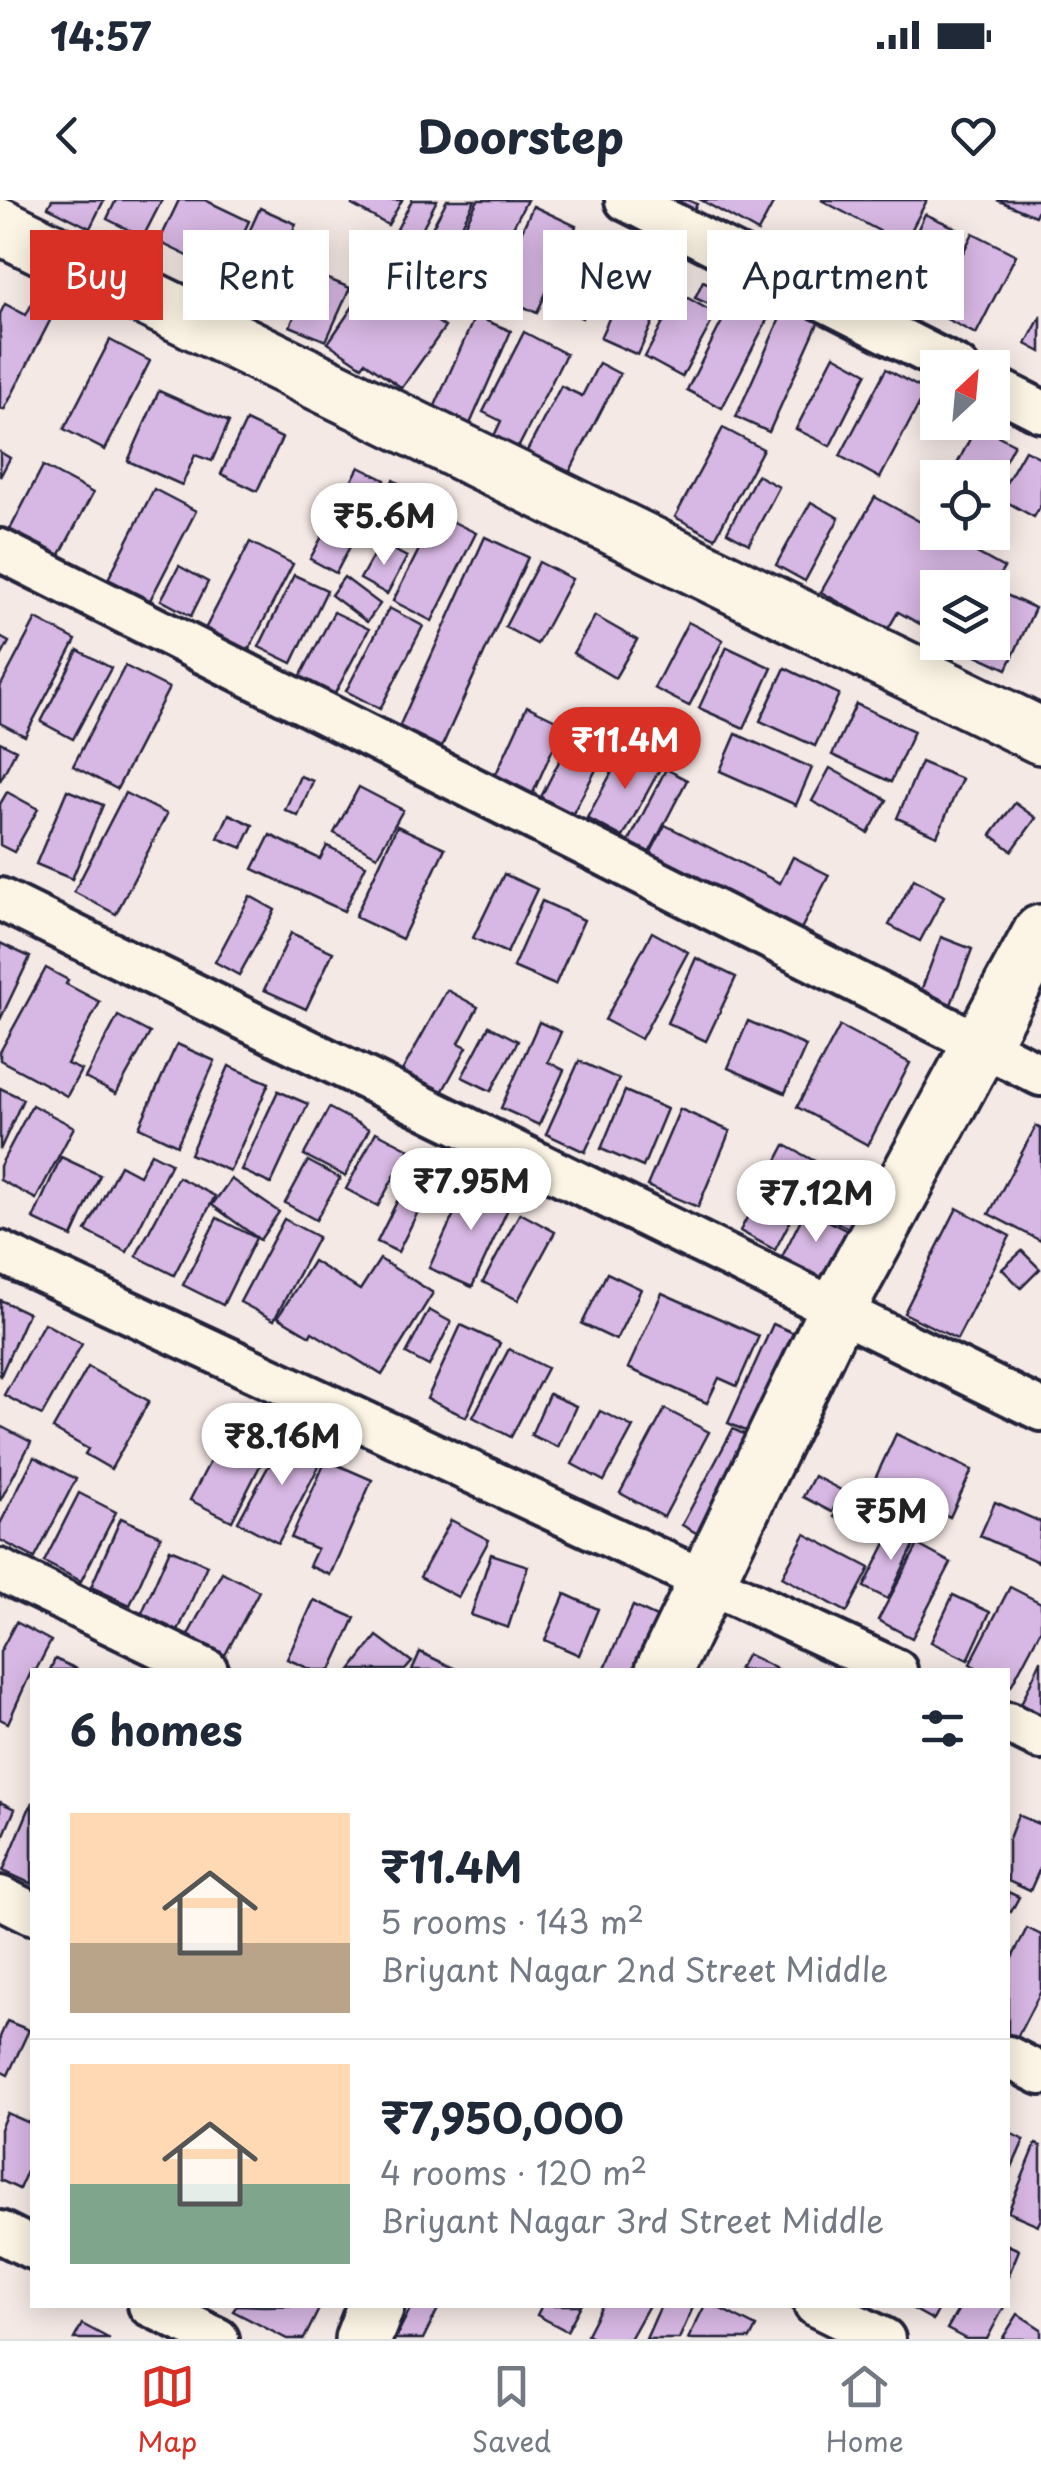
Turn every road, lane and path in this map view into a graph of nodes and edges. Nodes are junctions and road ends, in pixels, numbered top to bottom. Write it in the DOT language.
graph roads {
  1 [pos="626,200"];
  2 [pos="0,226"];
  3 [pos="922,350"];
  4 [pos="1010,395"];
  5 [pos="1041,411"];
  6 [pos="0,550"];
  7 [pos="1041,736"];
  8 [pos="0,899"];
  9 [pos="1041,933"];
  10 [pos="981,1045"];
  11 [pos="1041,1075"];
  12 [pos="0,1252"];
  13 [pos="838,1308"];
  14 [pos="1041,1410"];
  15 [pos="0,1570"];
  16 [pos="708,1580"];
  17 [pos="203,1668"];
  18 [pos="665,1668"];
  19 [pos="892,1668"];
  20 [pos="1010,1725"];
  21 [pos="1041,1740"];
  22 [pos="0,1897"];
  23 [pos="30,1913"];
  24 [pos="1010,2058"];
  25 [pos="1041,2074"];
  26 [pos="0,2232"];
  27 [pos="30,2247"];
  28 [pos="155,2308"];
  29 [pos="375,2308"];
  30 [pos="822,2308"];
  31 [pos="218,2339"];
  32 [pos="363,2339"];
  33 [pos="884,2339"];
  1 -- 3 [label="street"];
  2 -- 7 [label="street"];
  4 -- 5 [label="street"];
  6 -- 10 [label="street"];
  8 -- 13 [label="street"];
  9 -- 10 [label="street"];
  10 -- 11 [label="street"];
  10 -- 13 [label="street"];
  12 -- 16 [label="street"];
  13 -- 14 [label="street"];
  13 -- 16 [label="street"];
  15 -- 17 [label="street"];
  16 -- 18 [label="street"];
  16 -- 19 [label="street"];
  20 -- 21 [label="street"];
  22 -- 23 [label="street"];
  24 -- 25 [label="street"];
  26 -- 27 [label="street"];
  28 -- 31 [label="street"];
  29 -- 32 [label="street"];
  30 -- 33 [label="street"];
}
